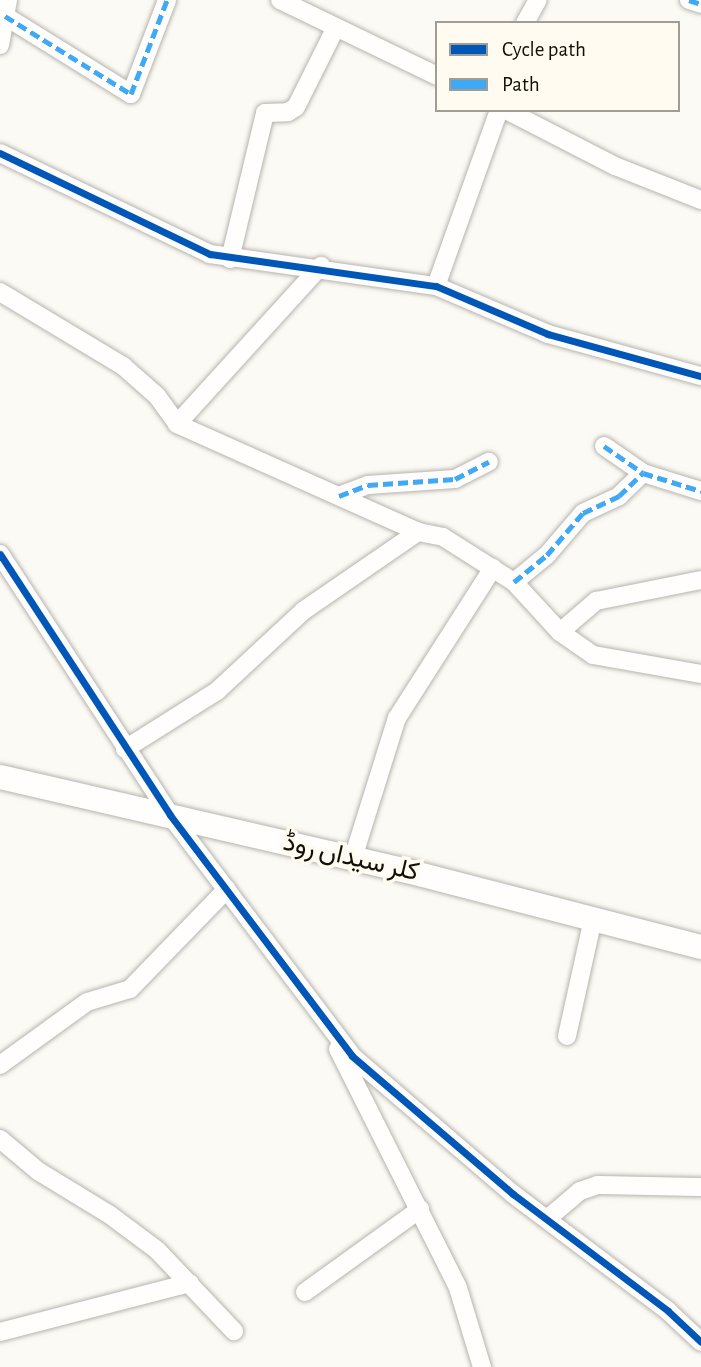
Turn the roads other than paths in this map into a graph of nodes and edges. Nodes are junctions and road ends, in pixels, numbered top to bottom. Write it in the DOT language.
graph roads {
  1 [pos="167,0"];
  2 [pos="279,0"];
  3 [pos="538,0"];
  4 [pos="689,0"];
  5 [pos="701,4"];
  6 [pos="6,8"];
  7 [pos="526,21"];
  8 [pos="336,27"];
  9 [pos="0,46"];
  10 [pos="435,75"];
  11 [pos="498,112"];
  12 [pos="510,112"];
  13 [pos="0,153"];
  14 [pos="701,200"];
  15 [pos="230,259"];
  16 [pos="321,266"];
  17 [pos="436,286"];
  18 [pos="0,292"];
  19 [pos="701,376"];
  20 [pos="177,424"];
  21 [pos="604,446"];
  22 [pos="489,462"];
  23 [pos="643,473"];
  24 [pos="701,491"];
  25 [pos="338,496"];
  26 [pos="418,532"];
  27 [pos="0,554"];
  28 [pos="493,568"];
  29 [pos="701,580"];
  30 [pos="514,582"];
  31 [pos="560,632"];
  32 [pos="701,674"];
  33 [pos="125,749"];
  34 [pos="0,777"];
  35 [pos="170,815"];
  36 [pos="353,858"];
  37 [pos="227,889"];
  38 [pos="593,919"];
  39 [pos="701,947"];
  40 [pos="323,1017"];
  41 [pos="567,1036"];
  42 [pos="0,1065"];
  43 [pos="0,1139"];
  44 [pos="701,1187"];
  45 [pos="420,1209"];
  46 [pos="547,1219"];
  47 [pos="190,1283"];
  48 [pos="305,1292"];
  49 [pos="234,1331"];
  50 [pos="0,1332"];
  51 [pos="701,1342"];
  52 [pos="482,1367"];
  1 -- 6 [label="street"];
  2 -- 8 [label="street"];
  3 -- 7 [label="street"];
  4 -- 5 [label="street"];
  6 -- 9 [label="street"];
  8 -- 10 [label="street"];
  8 -- 15 [label="street"];
  11 -- 17 [label="street"];
  12 -- 14 [label="street"];
  13 -- 15 [label="street"];
  15 -- 16 [label="street"];
  16 -- 17 [label="street"];
  16 -- 20 [label="street"];
  17 -- 19 [label="street"];
  18 -- 20 [label="street"];
  20 -- 25 [label="street"];
  21 -- 23 [label="street"];
  22 -- 25 [label="street"];
  23 -- 24 [label="street"];
  23 -- 30 [label="street"];
  25 -- 26 [label="street"];
  26 -- 28 [label="street"];
  26 -- 33 [label="street"];
  27 -- 33 [label="street"];
  28 -- 30 [label="street"];
  28 -- 36 [label="street"];
  29 -- 31 [label="street"];
  30 -- 31 [label="street"];
  31 -- 32 [label="street"];
  33 -- 35 [label="street"];
  34 -- 35 [label="main road, کلر سیداں روڈ"];
  35 -- 36 [label="main road, کلر سیداں روڈ"];
  35 -- 37 [label="street"];
  36 -- 38 [label="main road, کلر سیداں روڈ"];
  37 -- 40 [label="street"];
  37 -- 42 [label="street"];
  38 -- 39 [label="main road, کلر سیداں روڈ"];
  38 -- 41 [label="street"];
  40 -- 45 [label="street"];
  40 -- 46 [label="street"];
  43 -- 47 [label="street"];
  44 -- 46 [label="street"];
  45 -- 48 [label="street"];
  45 -- 52 [label="street"];
  46 -- 51 [label="street"];
  47 -- 49 [label="street"];
  47 -- 50 [label="street"];
}
